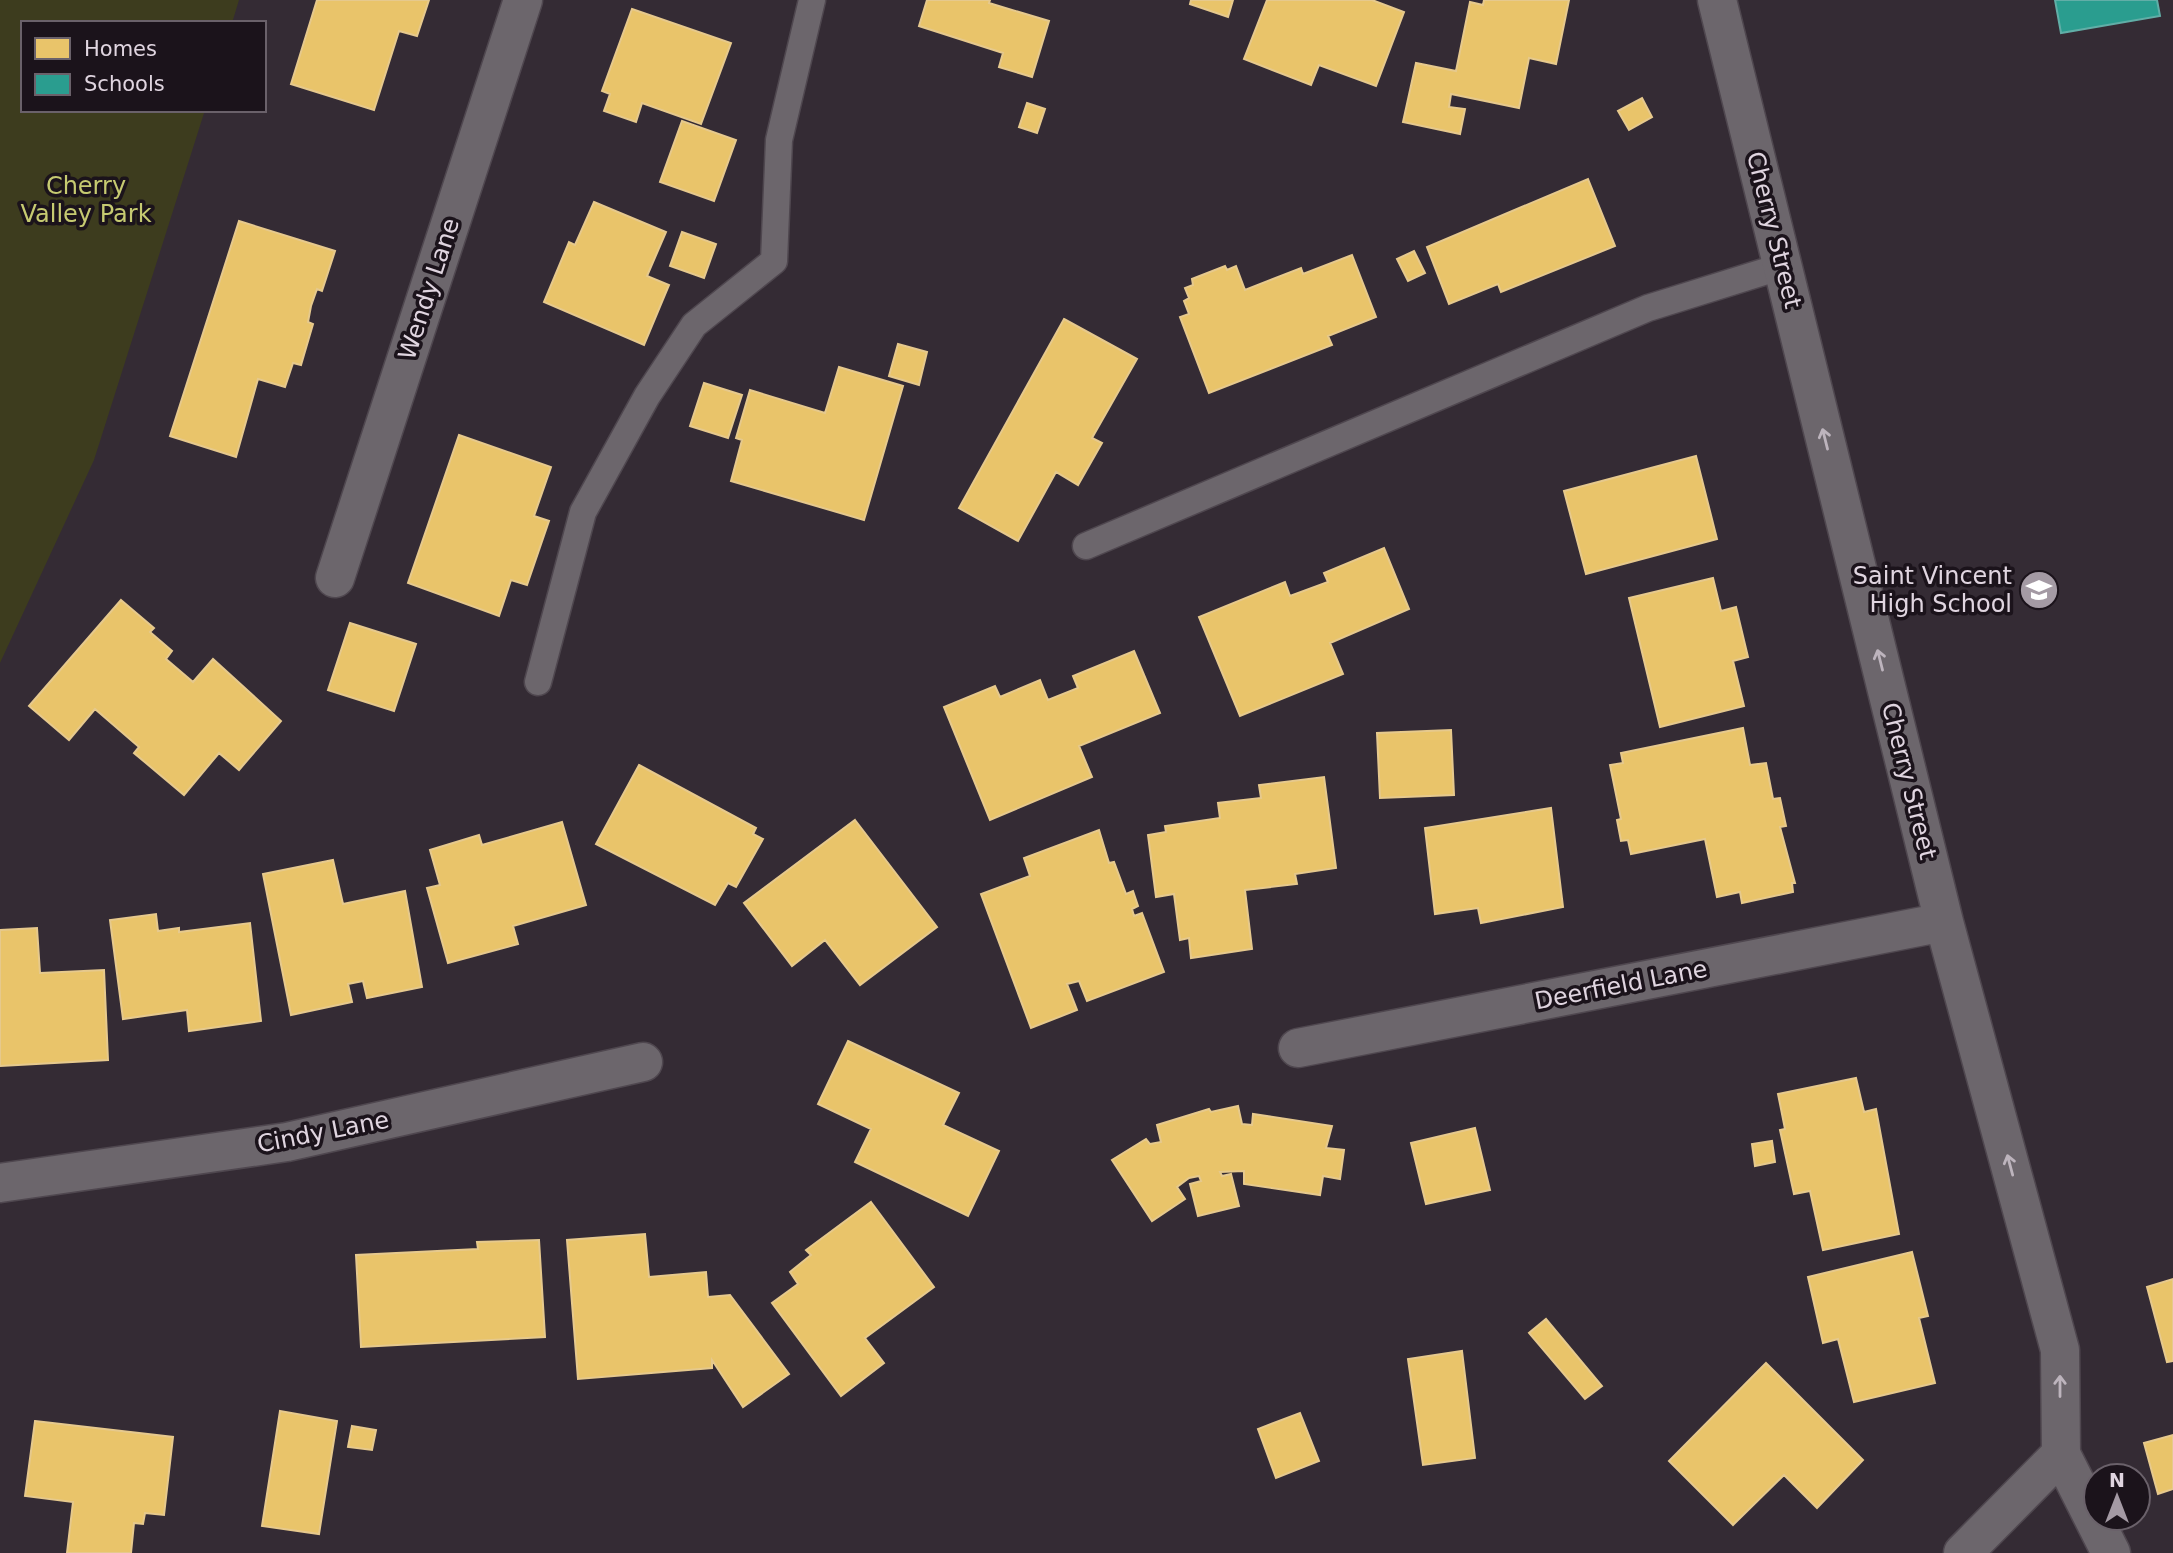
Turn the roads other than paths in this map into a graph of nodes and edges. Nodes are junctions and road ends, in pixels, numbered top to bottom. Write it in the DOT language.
graph roads {
  1 [pos="523,0"];
  2 [pos="812,0"];
  3 [pos="1717,0"];
  4 [pos="1783,266"];
  5 [pos="1086,546"];
  6 [pos="335,578"];
  7 [pos="538,682"];
  8 [pos="1944,922"];
  9 [pos="1298,1048"];
  10 [pos="643,1062"];
  11 [pos="0,1183"];
  12 [pos="2061,1454"];
  13 [pos="1963,1553"];
  14 [pos="2111,1553"];
  1 -- 6 [label="street, Wendy Lane"];
  2 -- 7 [label="lane"];
  3 -- 4 [label="street, Cherry Street"];
  4 -- 5 [label="lane"];
  8 -- 4 [label="street, Cherry Street, one-way"];
  8 -- 9 [label="street, Deerfield Lane"];
  12 -- 8 [label="street, Cherry Street, one-way"];
  10 -- 11 [label="street, Cindy Lane"];
  12 -- 13 [label="street"];
  12 -- 14 [label="street, Cherry Street"];
}
